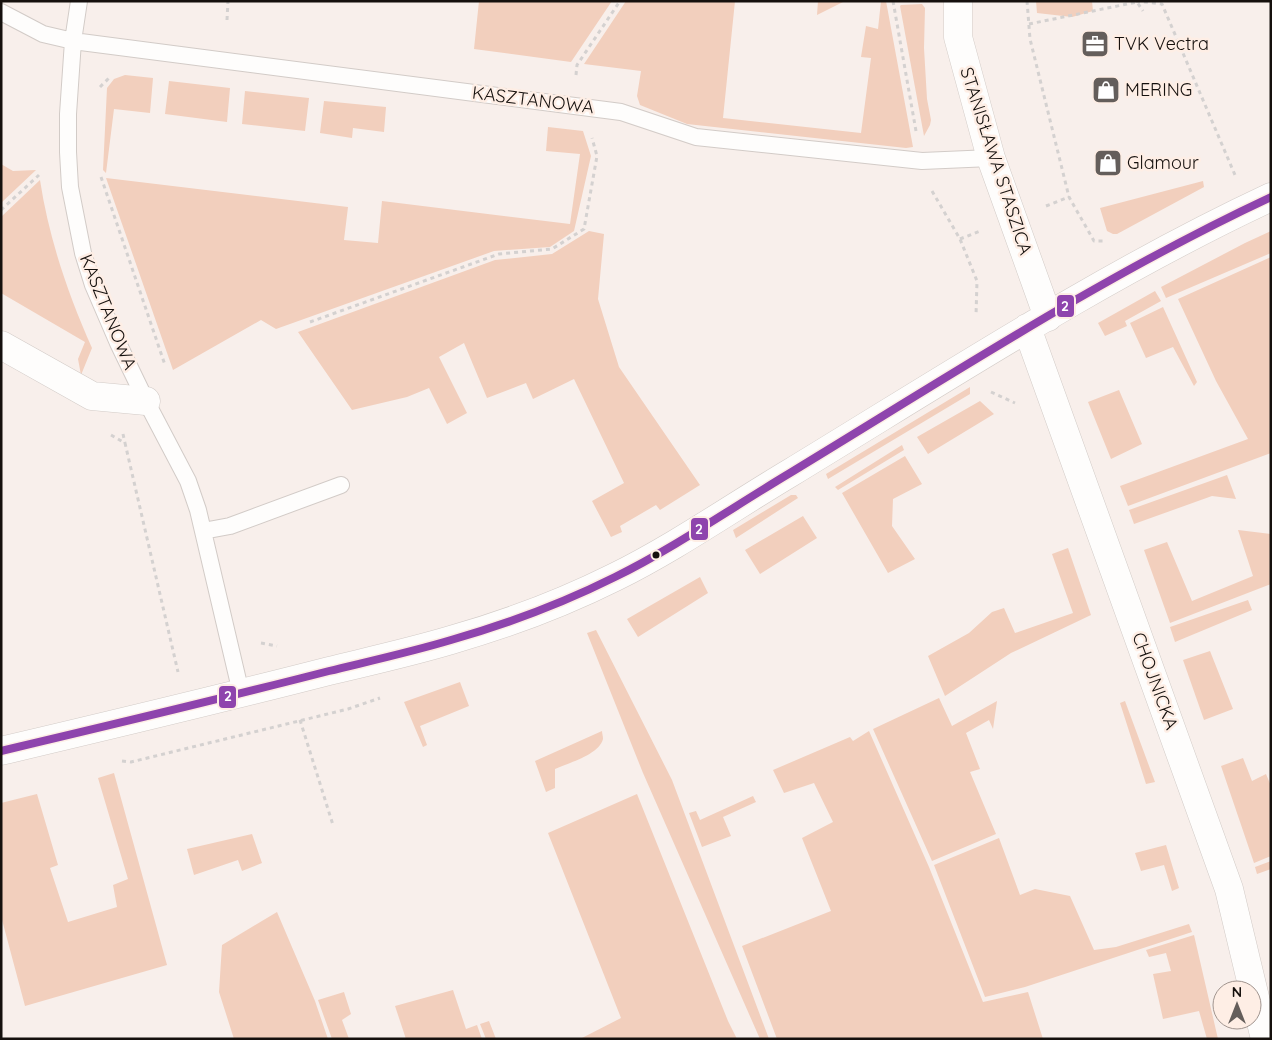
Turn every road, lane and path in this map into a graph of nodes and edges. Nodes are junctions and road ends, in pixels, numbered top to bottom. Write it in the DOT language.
graph roads {
  1 [pos="79,1"];
  2 [pos="228,1"];
  3 [pos="620,1"];
  4 [pos="893,1"];
  5 [pos="958,1"];
  6 [pos="1027,1"];
  7 [pos="1137,1"];
  8 [pos="1143,11"];
  9 [pos="1,12"];
  10 [pos="227,20"];
  11 [pos="1029,24"];
  12 [pos="73,41"];
  13 [pos="112,75"];
  14 [pos="98,88"];
  15 [pos="575,106"];
  16 [pos="590,132"];
  17 [pos="991,158"];
  18 [pos="922,161"];
  19 [pos="45,169"];
  20 [pos="100,172"];
  21 [pos="1236,178"];
  22 [pos="1271,197"];
  23 [pos="1,210"];
  24 [pos="1114,240"];
  25 [pos="310,322"];
  26 [pos="972,322"];
  27 [pos="1038,323"];
  28 [pos="1,345"];
  29 [pos="167,371"];
  30 [pos="146,401"];
  31 [pos="111,434"];
  32 [pos="341,485"];
  33 [pos="203,531"];
  34 [pos="252,642"];
  35 [pos="233,660"];
  36 [pos="178,673"];
  37 [pos="169,675"];
  38 [pos="241,693"];
  39 [pos="302,726"];
  40 [pos="1,751"];
  41 [pos="333,824"];
  42 [pos="1265,1039"];
  1 -- 12 [label="lane, KASZTANOWA"];
  2 -- 10 [label="path"];
  3 -- 15 [label="path"];
  4 -- 18 [label="path"];
  5 -- 17 [label="street, STANISŁAWA STASZICA"];
  6 -- 11 [label="path"];
  7 -- 8 [label="path"];
  7 -- 11 [label="path"];
  7 -- 21 [label="path"];
  9 -- 12 [label="lane, KASZTANOWA"];
  11 -- 24 [label="path"];
  12 -- 15 [label="lane, KASZTANOWA"];
  12 -- 30 [label="lane, KASZTANOWA"];
  13 -- 14 [label="path"];
  15 -- 18 [label="lane, KASZTANOWA"];
  16 -- 25 [label="path"];
  17 -- 18 [label="lane, KASZTANOWA"];
  17 -- 27 [label="street, STANISŁAWA STASZICA"];
  18 -- 26 [label="path"];
  19 -- 23 [label="path"];
  20 -- 29 [label="path"];
  22 -- 27 [label="street"];
  27 -- 38 [label="street"];
  27 -- 42 [label="street, CHOJNICKA"];
  28 -- 30 [label="street"];
  30 -- 33 [label="lane, KASZTANOWA"];
  31 -- 36 [label="path"];
  32 -- 33 [label="lane"];
  33 -- 35 [label="lane, KASZTANOWA"];
  34 -- 35 [label="path"];
  35 -- 36 [label="path"];
  35 -- 38 [label="lane, KASZTANOWA"];
  36 -- 37 [label="path"];
  38 -- 40 [label="street"];
  39 -- 41 [label="path"];
}
